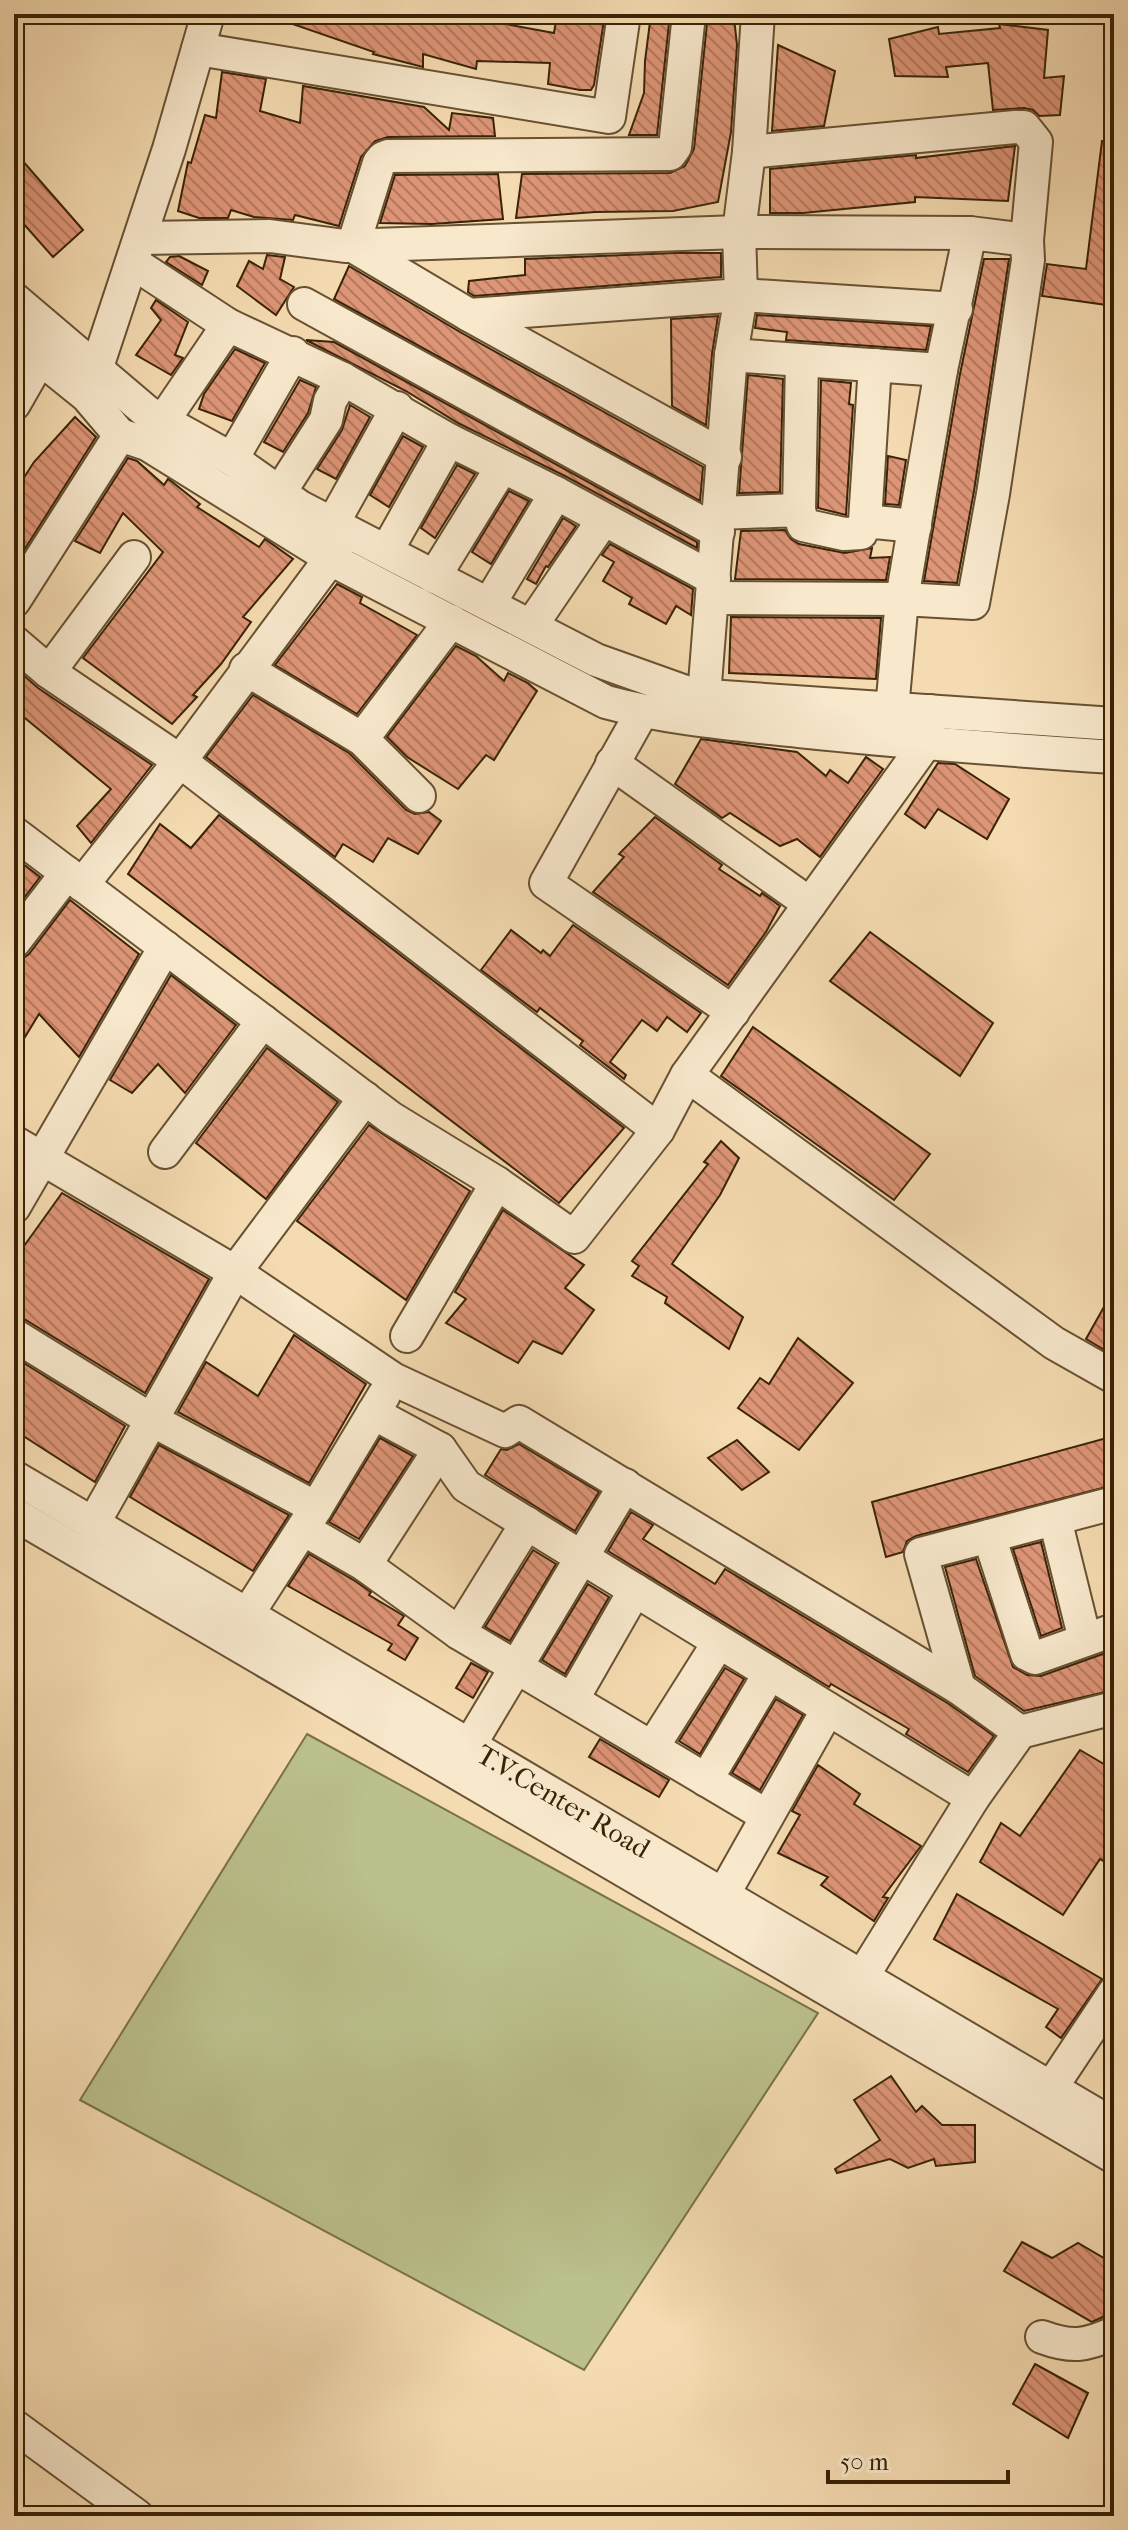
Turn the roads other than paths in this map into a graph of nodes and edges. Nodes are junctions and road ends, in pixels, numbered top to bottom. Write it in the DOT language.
graph roads {
  1 [pos="208,14"];
  2 [pos="624,14"];
  3 [pos="689,14"];
  4 [pos="758,14"];
  5 [pos="198,49"];
  6 [pos="749,152"];
  7 [pos="739,232"];
  8 [pos="970,233"];
  9 [pos="1027,240"];
  10 [pos="353,246"];
  11 [pos="136,250"];
  12 [pos="741,295"];
  13 [pos="14,299"];
  14 [pos="304,304"];
  15 [pos="956,309"];
  16 [pos="469,315"];
  17 [pos="228,325"];
  18 [pos="14,337"];
  19 [pos="48,346"];
  20 [pos="293,353"];
  21 [pos="731,355"];
  22 [pos="802,361"];
  23 [pos="875,365"];
  24 [pos="941,370"];
  25 [pos="343,379"];
  26 [pos="92,382"];
  27 [pos="14,404"];
  28 [pos="397,408"];
  29 [pos="163,421"];
  30 [pos="120,435"];
  31 [pos="449,440"];
  32 [pos="725,457"];
  33 [pos="232,459"];
  34 [pos="502,467"];
  35 [pos="280,492"];
  36 [pos="556,493"];
  37 [pos="799,510"];
  38 [pos="603,520"];
  39 [pos="865,521"];
  40 [pos="718,523"];
  41 [pos="915,526"];
  42 [pos="336,537"];
  43 [pos="387,550"];
  44 [pos="134,557"];
  45 [pos="434,577"];
  46 [pos="713,589"];
  47 [pos="902,599"];
  48 [pos="14,601"];
  49 [pos="489,604"];
  50 [pos="451,621"];
  51 [pos="531,626"];
  52 [pos="14,642"];
  53 [pos="246,669"];
  54 [pos="49,672"];
  55 [pos="704,696"];
  56 [pos="892,709"];
  57 [pos="930,711"];
  58 [pos="642,712"];
  59 [pos="1114,724"];
  60 [pos="362,739"];
  61 [pos="925,744"];
  62 [pos="1114,757"];
  63 [pos="180,761"];
  64 [pos="612,763"];
  65 [pos="419,796"];
  66 [pos="14,833"];
  67 [pos="74,879"];
  68 [pos="810,904"];
  69 [pos="14,942"];
  70 [pos="165,947"];
  71 [pos="733,1012"];
  72 [pos="263,1021"];
  73 [pos="687,1075"];
  74 [pos="365,1098"];
  75 [pos="658,1130"];
  76 [pos="14,1142"];
  77 [pos="165,1152"];
  78 [pos="42,1159"];
  79 [pos="497,1183"];
  80 [pos="14,1207"];
  81 [pos="235,1272"];
  82 [pos="14,1335"];
  83 [pos="407,1336"];
  84 [pos="1114,1377"];
  85 [pos="393,1379"];
  86 [pos="373,1413"];
  87 [pos="150,1419"];
  88 [pos="440,1449"];
  89 [pos="14,1477"];
  90 [pos="625,1485"];
  91 [pos="1114,1503"];
  92 [pos="14,1514"];
  93 [pos="310,1518"];
  94 [pos="1055,1519"];
  95 [pos="527,1523"];
  96 [pos="93,1524"];
  97 [pos="989,1536"];
  98 [pos="580,1556"];
  99 [pos="365,1565"];
  100 [pos="635,1590"];
  101 [pos="247,1615"];
  102 [pos="459,1633"];
  103 [pos="1100,1635"];
  104 [pos="719,1642"];
  105 [pos="516,1666"];
  106 [pos="770,1673"];
  107 [pos="959,1688"];
  108 [pos="572,1700"];
  109 [pos="1114,1708"];
  110 [pos="828,1709"];
  111 [pos="1020,1732"];
  112 [pos="469,1746"];
  113 [pos="652,1748"];
  114 [pos="706,1780"];
  115 [pos="973,1798"];
  116 [pos="767,1816"];
  117 [pos="723,1895"];
  118 [pos="862,1977"];
  119 [pos="1114,1993"];
  120 [pos="1051,2088"];
  121 [pos="1114,2125"];
  122 [pos="1114,2157"];
  123 [pos="1114,2333"];
  124 [pos="1042,2337"];
  125 [pos="14,2426"];
  126 [pos="137,2516"];
  1 -- 5 [label="street"];
  2 -- 5 [label="street"];
  3 -- 10 [label="street"];
  4 -- 6 [label="street"];
  5 -- 11 [label="street"];
  6 -- 7 [label="street"];
  6 -- 9 [label="street"];
  7 -- 8 [label="street"];
  7 -- 10 [label="street"];
  7 -- 12 [label="street"];
  8 -- 9 [label="street"];
  8 -- 15 [label="street"];
  9 -- 47 [label="street"];
  10 -- 11 [label="street"];
  10 -- 16 [label="street"];
  11 -- 17 [label="street"];
  11 -- 26 [label="street"];
  12 -- 15 [label="street"];
  12 -- 16 [label="street"];
  12 -- 21 [label="street"];
  13 -- 19 [label="street"];
  14 -- 40 [label="street"];
  15 -- 24 [label="street"];
  16 -- 32 [label="street"];
  17 -- 20 [label="street"];
  17 -- 29 [label="street"];
  18 -- 19 [label="street"];
  19 -- 26 [label="street"];
  19 -- 27 [label="street"];
  20 -- 25 [label="street"];
  20 -- 33 [label="street"];
  21 -- 22 [label="street"];
  21 -- 32 [label="street"];
  22 -- 23 [label="street"];
  22 -- 37 [label="street"];
  23 -- 24 [label="street"];
  23 -- 39 [label="street"];
  24 -- 41 [label="street"];
  25 -- 28 [label="street"];
  25 -- 35 [label="street"];
  26 -- 29 [label="street"];
  26 -- 30 [label="street"];
  28 -- 31 [label="street"];
  28 -- 42 [label="street"];
  29 -- 33 [label="street"];
  30 -- 42 [label="street"];
  30 -- 48 [label="street"];
  31 -- 34 [label="street"];
  31 -- 43 [label="street"];
  32 -- 40 [label="street"];
  33 -- 35 [label="street"];
  34 -- 36 [label="street"];
  34 -- 45 [label="street"];
  35 -- 42 [label="street"];
  36 -- 38 [label="street"];
  36 -- 49 [label="street"];
  37 -- 39 [label="street"];
  37 -- 40 [label="street"];
  38 -- 46 [label="street"];
  38 -- 51 [label="street"];
  39 -- 41 [label="street"];
  40 -- 46 [label="street"];
  41 -- 47 [label="street"];
  42 -- 43 [label="street"];
  42 -- 50 [label="street"];
  42 -- 53 [label="street"];
  43 -- 45 [label="street"];
  44 -- 54 [label="street"];
  45 -- 49 [label="street"];
  46 -- 47 [label="street"];
  46 -- 55 [label="street"];
  47 -- 56 [label="street"];
  49 -- 51 [label="street"];
  50 -- 58 [label="street"];
  50 -- 60 [label="street"];
  51 -- 55 [label="street"];
  52 -- 54 [label="street"];
  53 -- 60 [label="street"];
  53 -- 63 [label="street"];
  54 -- 63 [label="street"];
  55 -- 56 [label="street"];
  56 -- 57 [label="street"];
  57 -- 59 [label="street"];
  57 -- 61 [label="street"];
  58 -- 61 [label="street"];
  58 -- 64 [label="street"];
  60 -- 65 [label="street"];
  61 -- 62 [label="street"];
  61 -- 68 [label="street"];
  63 -- 67 [label="street"];
  63 -- 75 [label="street"];
  64 -- 68 [label="street"];
  64 -- 71 [label="street"];
  66 -- 67 [label="street"];
  67 -- 69 [label="street"];
  67 -- 70 [label="street"];
  68 -- 71 [label="street"];
  70 -- 72 [label="street"];
  70 -- 78 [label="street"];
  71 -- 73 [label="street"];
  72 -- 74 [label="street"];
  72 -- 77 [label="street"];
  73 -- 75 [label="street"];
  73 -- 84 [label="street"];
  74 -- 79 [label="street"];
  74 -- 81 [label="street"];
  75 -- 79 [label="street"];
  76 -- 78 [label="street"];
  78 -- 80 [label="street"];
  78 -- 81 [label="street"];
  79 -- 83 [label="street"];
  81 -- 85 [label="street"];
  81 -- 87 [label="street"];
  82 -- 87 [label="street"];
  85 -- 86 [label="street"];
  85 -- 90 [label="street"];
  86 -- 88 [label="street"];
  86 -- 93 [label="street"];
  87 -- 93 [label="street"];
  87 -- 96 [label="street"];
  88 -- 95 [label="street"];
  88 -- 99 [label="street"];
  89 -- 96 [label="street, T.V.Center Road"];
  90 -- 98 [label="street"];
  90 -- 107 [label="street"];
  91 -- 94 [label="street"];
  92 -- 122 [label="street, T.V.Center Road"];
  93 -- 99 [label="street"];
  93 -- 101 [label="street"];
  94 -- 97 [label="street"];
  94 -- 103 [label="street"];
  95 -- 98 [label="street"];
  95 -- 102 [label="street"];
  96 -- 101 [label="street, T.V.Center Road"];
  97 -- 103 [label="street"];
  97 -- 107 [label="street"];
  98 -- 100 [label="street"];
  98 -- 105 [label="street"];
  99 -- 102 [label="street"];
  100 -- 104 [label="street"];
  100 -- 108 [label="street"];
  101 -- 112 [label="street, T.V.Center Road"];
  102 -- 105 [label="street"];
  104 -- 106 [label="street"];
  104 -- 113 [label="street"];
  105 -- 108 [label="street"];
  105 -- 112 [label="street"];
  106 -- 110 [label="street"];
  106 -- 114 [label="street"];
  107 -- 111 [label="street"];
  108 -- 113 [label="street"];
  109 -- 111 [label="street"];
  110 -- 115 [label="street"];
  110 -- 116 [label="street"];
  111 -- 115 [label="street"];
  112 -- 117 [label="street, T.V.Center Road"];
  113 -- 114 [label="street"];
  114 -- 116 [label="street"];
  115 -- 118 [label="street"];
  116 -- 117 [label="street"];
  117 -- 118 [label="street, T.V.Center Road"];
  118 -- 120 [label="street, T.V.Center Road"];
  119 -- 120 [label="street"];
  120 -- 121 [label="street, T.V.Center Road"];
  123 -- 124 [label="street"];
  125 -- 126 [label="street"];
}
